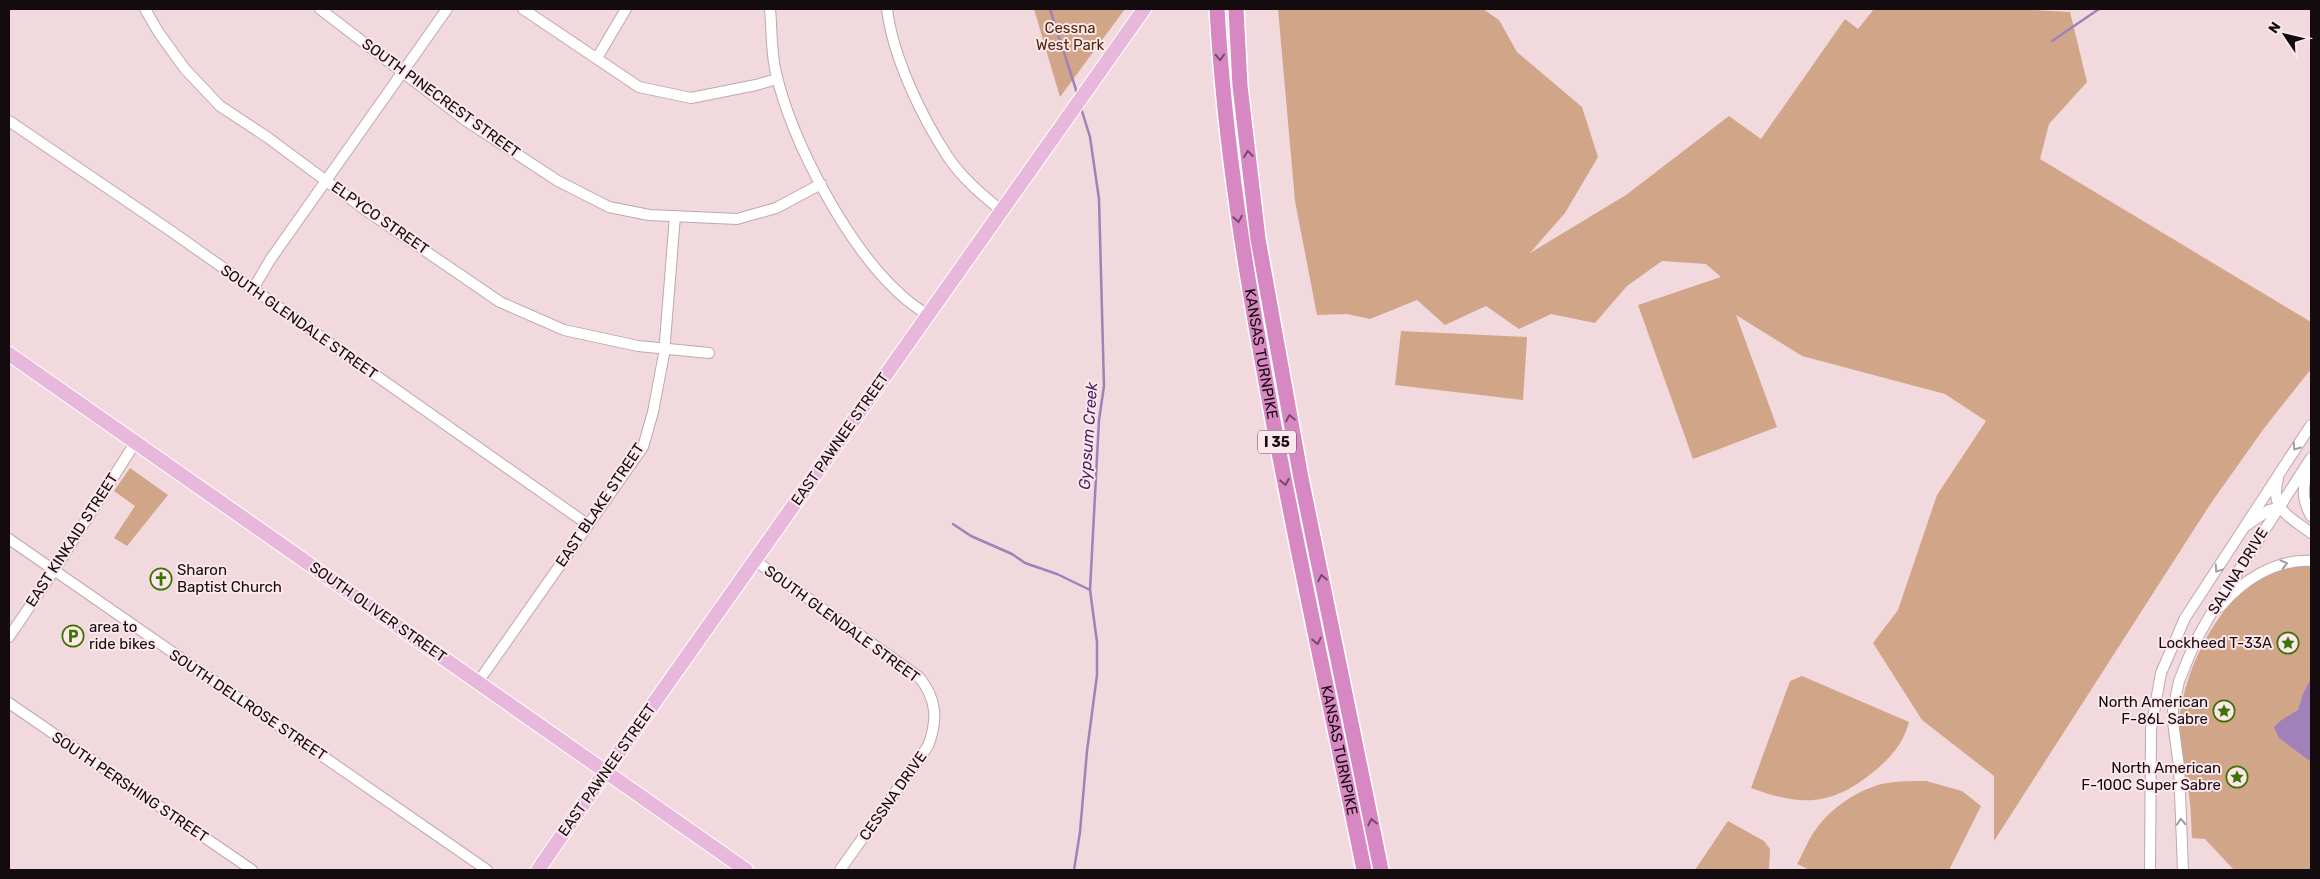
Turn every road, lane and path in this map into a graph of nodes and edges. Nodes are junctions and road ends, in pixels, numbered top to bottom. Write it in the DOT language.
graph roads {
  1 [pos="145,9"];
  2 [pos="320,9"];
  3 [pos="447,9"];
  4 [pos="524,9"];
  5 [pos="626,9"];
  6 [pos="770,9"];
  7 [pos="887,9"];
  8 [pos="1144,9"];
  9 [pos="1217,9"];
  10 [pos="1236,9"];
  11 [pos="598,58"];
  12 [pos="403,73"];
  13 [pos="777,78"];
  14 [pos="9,121"];
  15 [pos="326,181"];
  16 [pos="821,184"];
  17 [pos="1002,211"];
  18 [pos="675,216"];
  19 [pos="253,289"];
  20 [pos="927,315"];
  21 [pos="665,348"];
  22 [pos="708,353"];
  23 [pos="9,354"];
  24 [pos="2311,425"];
  25 [pos="135,443"];
  26 [pos="2311,458"];
  27 [pos="2311,463"];
  28 [pos="2281,469"];
  29 [pos="2279,508"];
  30 [pos="2311,516"];
  31 [pos="588,524"];
  32 [pos="2244,528"];
  33 [pos="2311,533"];
  34 [pos="9,539"];
  35 [pos="754,560"];
  36 [pos="2311,561"];
  37 [pos="53,572"];
  38 [pos="2205,624"];
  39 [pos="9,637"];
  40 [pos="478,682"];
  41 [pos="9,703"];
  42 [pos="934,718"];
  43 [pos="606,771"];
  44 [pos="252,870"];
  45 [pos="487,870"];
  46 [pos="538,870"];
  47 [pos="746,870"];
  48 [pos="840,870"];
  49 [pos="1364,870"];
  50 [pos="1381,870"];
  51 [pos="2150,870"];
  52 [pos="2183,870"];
  1 -- 15 [label="street, ELPYCO STREET"];
  2 -- 12 [label="street, SOUTH PINECREST STREET"];
  3 -- 12 [label="street"];
  4 -- 11 [label="street"];
  5 -- 11 [label="street"];
  6 -- 13 [label="street"];
  7 -- 17 [label="street"];
  8 -- 17 [label="main road, EAST PAWNEE STREET"];
  9 -- 49 [label="highway, KANSAS TURNPIKE / I 35, one-way"];
  50 -- 10 [label="highway, KANSAS TURNPIKE / I 35, one-way"];
  11 -- 13 [label="street"];
  12 -- 15 [label="street"];
  12 -- 18 [label="street, SOUTH PINECREST STREET"];
  13 -- 16 [label="street"];
  14 -- 19 [label="street, SOUTH GLENDALE STREET"];
  15 -- 19 [label="street"];
  15 -- 21 [label="street, ELPYCO STREET"];
  16 -- 18 [label="street, SOUTH PINECREST STREET"];
  16 -- 20 [label="street"];
  17 -- 20 [label="main road, EAST PAWNEE STREET"];
  18 -- 21 [label="street, EAST BLAKE STREET"];
  19 -- 31 [label="street, SOUTH GLENDALE STREET"];
  20 -- 35 [label="main road, EAST PAWNEE STREET"];
  21 -- 22 [label="street, ELPYCO STREET"];
  21 -- 31 [label="street, EAST BLAKE STREET"];
  23 -- 25 [label="main road, SOUTH OLIVER STREET"];
  24 -- 28 [label="street, SALINA DRIVE, one-way"];
  25 -- 37 [label="street, EAST KINKAID STREET"];
  25 -- 40 [label="main road, SOUTH OLIVER STREET"];
  26 -- 29 [label="street, SALINA DRIVE"];
  27 -- 30 [label="street"];
  28 -- 29 [label="street"];
  28 -- 32 [label="street, SALINA DRIVE"];
  29 -- 32 [label="street, SALINA DRIVE"];
  29 -- 33 [label="street"];
  29 -- 38 [label="street, SALINA DRIVE"];
  31 -- 40 [label="street, EAST BLAKE STREET"];
  32 -- 51 [label="street, SALINA DRIVE, one-way"];
  34 -- 37 [label="street, SOUTH DELLROSE STREET"];
  35 -- 42 [label="street, SOUTH GLENDALE STREET"];
  35 -- 43 [label="main road, EAST PAWNEE STREET"];
  38 -- 36 [label="street, one-way"];
  37 -- 39 [label="street, EAST KINKAID STREET"];
  37 -- 45 [label="street, SOUTH DELLROSE STREET"];
  52 -- 38 [label="street, SALINA DRIVE, one-way"];
  40 -- 43 [label="main road, SOUTH OLIVER STREET"];
  41 -- 44 [label="street, SOUTH PERSHING STREET"];
  42 -- 48 [label="street, CESSNA DRIVE"];
  43 -- 46 [label="main road, EAST PAWNEE STREET"];
  43 -- 47 [label="main road, SOUTH OLIVER STREET"];
}
